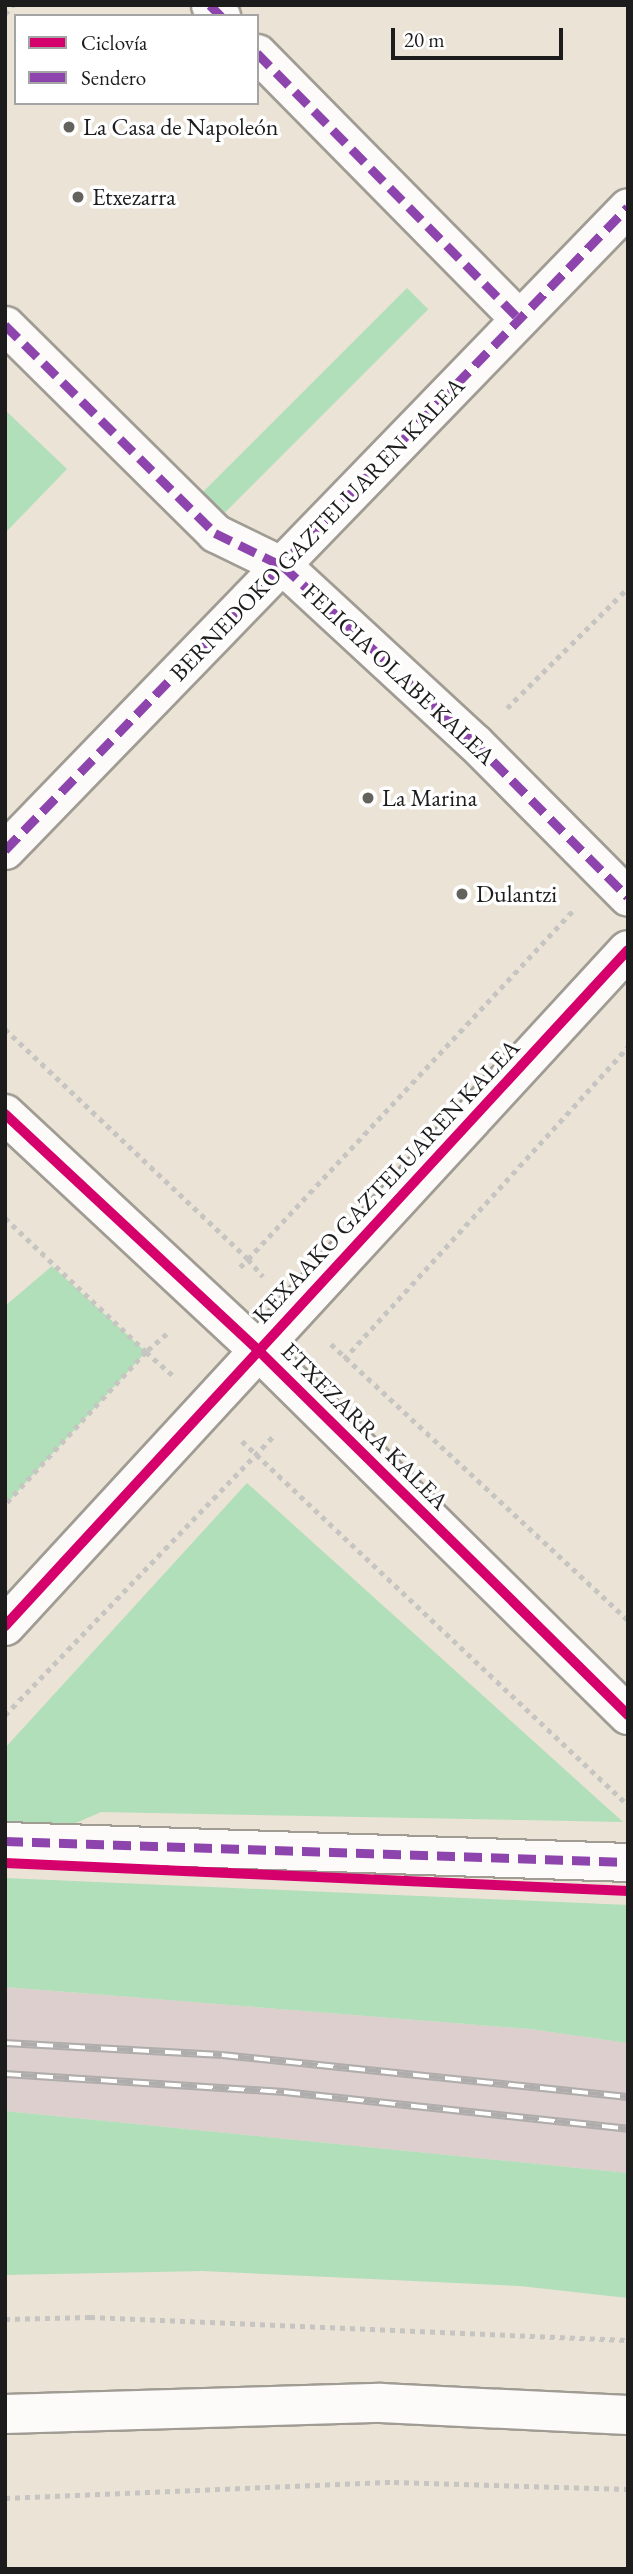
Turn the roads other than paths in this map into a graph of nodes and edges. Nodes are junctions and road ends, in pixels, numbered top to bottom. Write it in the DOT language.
graph roads {
  1 [pos="259,55"];
  2 [pos="628,207"];
  3 [pos="519,319"];
  4 [pos="5,326"];
  5 [pos="283,566"];
  6 [pos="5,850"];
  7 [pos="617,886"];
  8 [pos="628,950"];
  9 [pos="5,1114"];
  10 [pos="258,1350"];
  11 [pos="5,1626"];
  12 [pos="628,1715"];
  13 [pos="5,1841"];
  14 [pos="628,1862"];
  15 [pos="5,2414"];
  16 [pos="628,2415"];
  1 -- 3 [label="street"];
  2 -- 3 [label="street, BERNEDOKO GAZTELUAREN KALEA"];
  3 -- 5 [label="street, BERNEDOKO GAZTELUAREN KALEA"];
  4 -- 5 [label="street, FELICIA OLABE KALEA"];
  5 -- 6 [label="street, BERNEDOKO GAZTELUAREN KALEA"];
  5 -- 7 [label="street, FELICIA OLABE KALEA"];
  8 -- 10 [label="street, KEXAAKO GAZTELUAREN KALEA"];
  9 -- 10 [label="street, ETXEZARRA KALEA"];
  10 -- 11 [label="street, KEXAAKO GAZTELUAREN KALEA"];
  10 -- 12 [label="street, ETXEZARRA KALEA"];
  13 -- 14 [label="street"];
  15 -- 16 [label="street"];
}
